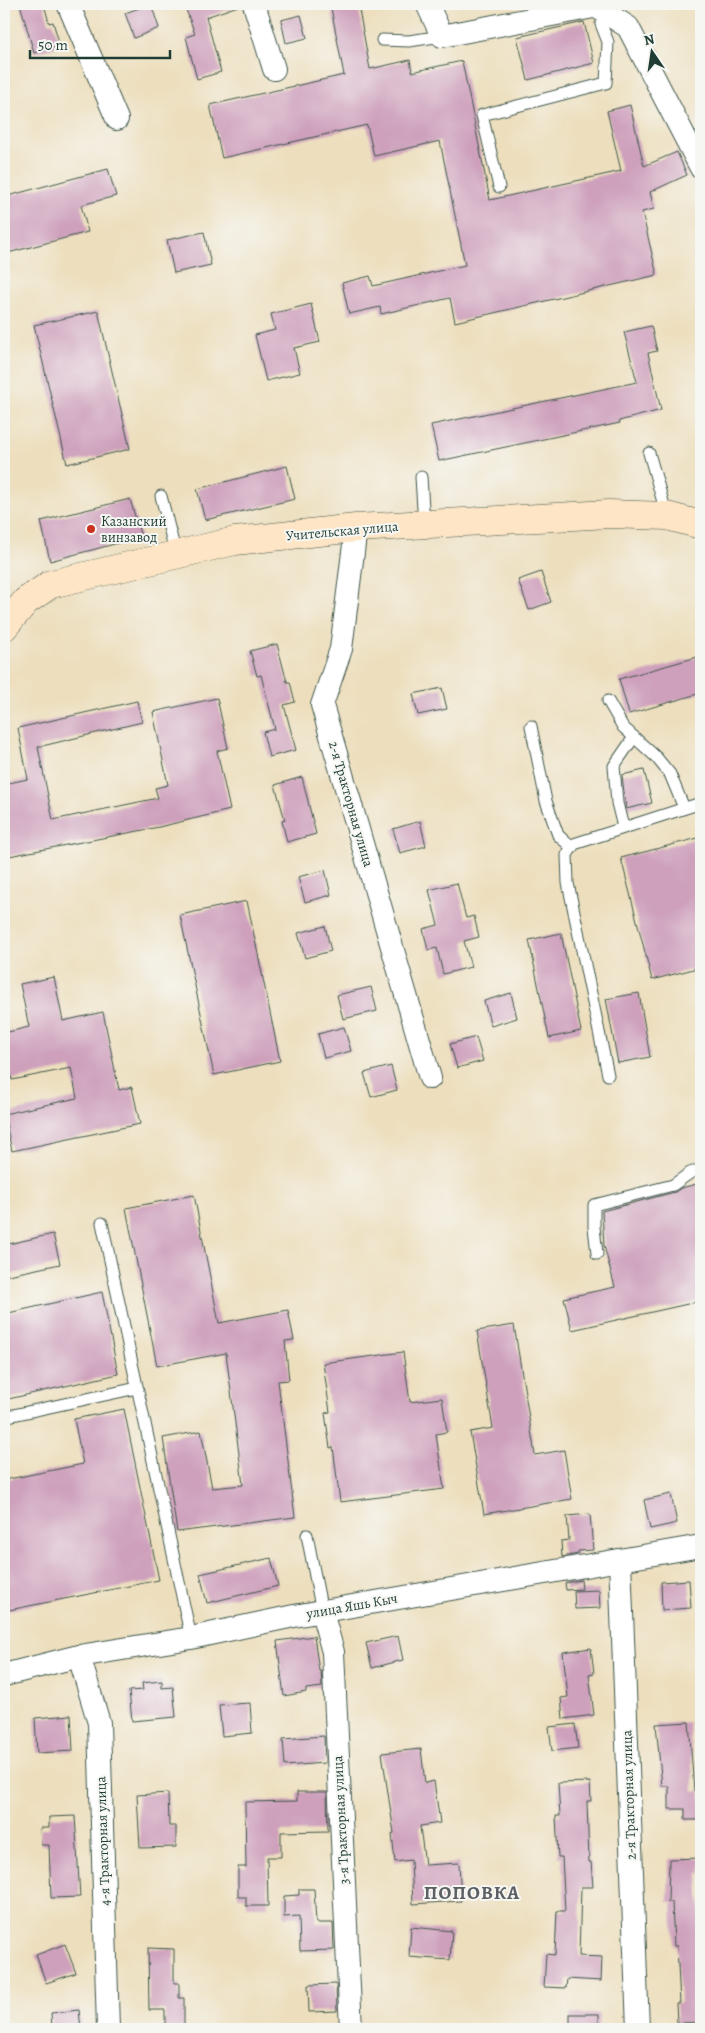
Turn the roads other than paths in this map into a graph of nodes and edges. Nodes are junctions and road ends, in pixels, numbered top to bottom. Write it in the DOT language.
graph roads {
  1 [pos="68,4"];
  2 [pos="254,4"];
  3 [pos="427,4"];
  4 [pos="601,7"];
  5 [pos="442,36"];
  6 [pos="382,40"];
  7 [pos="274,69"];
  8 [pos="117,119"];
  9 [pos="701,168"];
  10 [pos="499,187"];
  11 [pos="649,453"];
  12 [pos="421,478"];
  13 [pos="161,496"];
  14 [pos="667,516"];
  15 [pos="424,524"];
  16 [pos="701,526"];
  17 [pos="356,528"];
  18 [pos="176,555"];
  19 [pos="4,627"];
  20 [pos="608,701"];
  21 [pos="530,726"];
  22 [pos="634,737"];
  23 [pos="701,803"];
  24 [pos="684,808"];
  25 [pos="623,827"];
  26 [pos="572,848"];
  27 [pos="608,1076"];
  28 [pos="430,1078"];
  29 [pos="701,1169"];
  30 [pos="102,1223"];
  31 [pos="597,1254"];
  32 [pos="137,1388"];
  33 [pos="4,1417"];
  34 [pos="307,1536"];
  35 [pos="701,1546"];
  36 [pos="620,1560"];
  37 [pos="322,1612"];
  38 [pos="191,1638"];
  39 [pos="79,1656"];
  40 [pos="4,1675"];
  41 [pos="108,2029"];
  42 [pos="351,2029"];
  43 [pos="638,2029"];
  1 -- 8 [label="street"];
  2 -- 7 [label="street"];
  3 -- 5 [label="street"];
  4 -- 5 [label="street"];
  4 -- 9 [label="street"];
  4 -- 10 [label="lane"];
  5 -- 6 [label="lane"];
  11 -- 14 [label="lane"];
  12 -- 15 [label="lane"];
  13 -- 18 [label="lane"];
  14 -- 15 [label="street, Учительская улица"];
  14 -- 16 [label="street, Учительская улица"];
  15 -- 17 [label="street, Учительская улица"];
  17 -- 18 [label="street, Учительская улица"];
  17 -- 28 [label="street, 2-я Тракторная улица"];
  18 -- 19 [label="street, Учительская улица"];
  20 -- 22 [label="lane"];
  21 -- 26 [label="lane"];
  22 -- 24 [label="lane"];
  22 -- 25 [label="lane"];
  23 -- 24 [label="lane"];
  24 -- 25 [label="lane"];
  25 -- 26 [label="lane"];
  26 -- 27 [label="lane"];
  29 -- 31 [label="lane"];
  30 -- 32 [label="lane"];
  32 -- 33 [label="lane"];
  32 -- 38 [label="lane"];
  34 -- 37 [label="lane"];
  35 -- 36 [label="street, улица Яшь Кыч"];
  36 -- 37 [label="street, улица Яшь Кыч"];
  36 -- 43 [label="street, 2-я Тракторная улица"];
  37 -- 38 [label="street, улица Яшь Кыч"];
  37 -- 42 [label="street, 3-я Тракторная улица"];
  38 -- 39 [label="street, улица Яшь Кыч"];
  39 -- 40 [label="street, улица Яшь Кыч"];
  39 -- 41 [label="street, 4-я Тракторная улица"];
}
